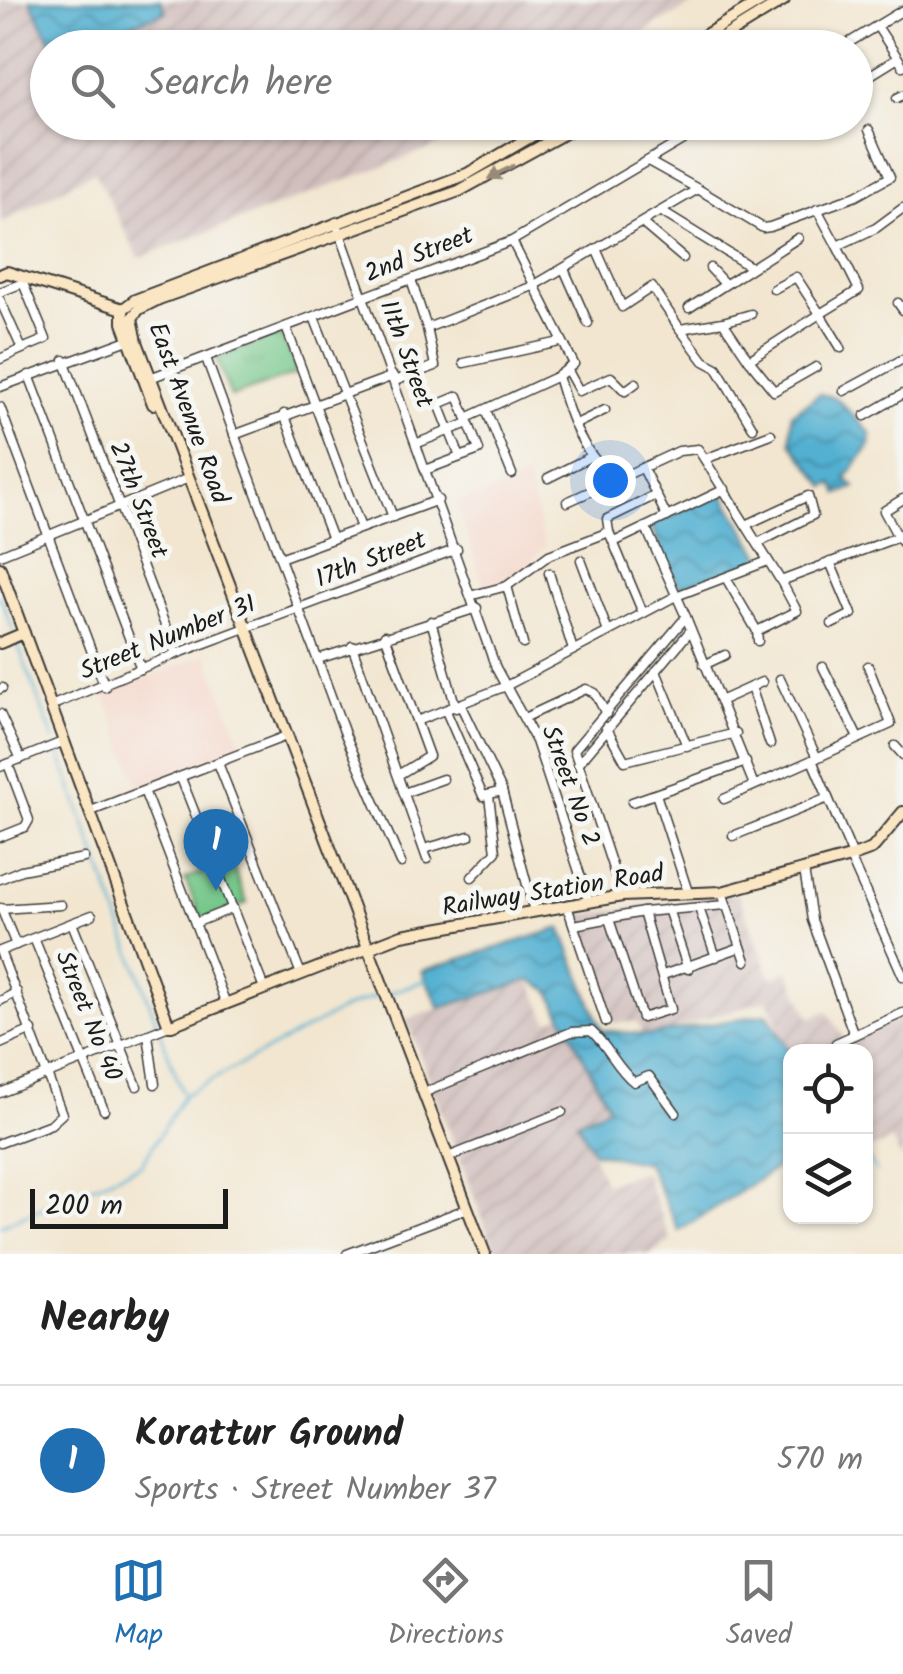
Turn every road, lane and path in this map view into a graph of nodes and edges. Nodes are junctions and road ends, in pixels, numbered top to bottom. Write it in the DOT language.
graph roads {
  1 [pos="763,0"];
  2 [pos="784,0"];
  3 [pos="903,10"];
  4 [pos="877,26"];
  5 [pos="714,30"];
  6 [pos="735,30"];
  7 [pos="870,30"];
  8 [pos="900,62"];
  9 [pos="873,76"];
  10 [pos="873,139"];
  11 [pos="525,140"];
  12 [pos="555,140"];
  13 [pos="683,140"];
  14 [pos="648,160"];
  15 [pos="698,190"];
  16 [pos="903,208"];
  17 [pos="817,209"];
  18 [pos="662,212"];
  19 [pos="336,222"];
  20 [pos="643,224"];
  21 [pos="342,234"];
  22 [pos="798,238"];
  23 [pos="512,241"];
  24 [pos="837,246"];
  25 [pos="597,251"];
  26 [pos="683,258"];
  27 [pos="749,266"];
  28 [pos="710,268"];
  29 [pos="564,269"];
  30 [pos="0,276"];
  31 [pos="411,280"];
  32 [pos="724,283"];
  33 [pos="533,286"];
  34 [pos="691,289"];
  35 [pos="774,289"];
  36 [pos="157,294"];
  37 [pos="0,296"];
  38 [pos="364,297"];
  39 [pos="700,300"];
  40 [pos="689,308"];
  41 [pos="123,309"];
  42 [pos="751,314"];
  43 [pos="820,314"];
  44 [pos="314,317"];
  45 [pos="588,322"];
  46 [pos="723,322"];
  47 [pos="286,328"];
  48 [pos="427,328"];
  49 [pos="680,329"];
  50 [pos="128,340"];
  51 [pos="560,342"];
  52 [pos="841,348"];
  53 [pos="22,350"];
  54 [pos="206,358"];
  55 [pos="903,358"];
  56 [pos="0,359"];
  57 [pos="64,360"];
  58 [pos="749,360"];
  59 [pos="464,363"];
  60 [pos="816,366"];
  61 [pos="568,369"];
  62 [pos="29,375"];
  63 [pos="558,376"];
  64 [pos="147,379"];
  65 [pos="394,379"];
  66 [pos="636,383"];
  67 [pos="0,387"];
  68 [pos="344,391"];
  69 [pos="844,391"];
  70 [pos="903,394"];
  71 [pos="315,402"];
  72 [pos="0,406"];
  73 [pos="486,410"];
  74 [pos="605,410"];
  75 [pos="284,414"];
  76 [pos="864,416"];
  77 [pos="470,420"];
  78 [pos="576,424"];
  79 [pos="753,428"];
  80 [pos="450,431"];
  81 [pos="234,434"];
  82 [pos="770,434"];
  83 [pos="418,444"];
  84 [pos="500,444"];
  85 [pos="480,452"];
  86 [pos="592,456"];
  87 [pos="460,458"];
  88 [pos="705,460"];
  89 [pos="643,468"];
  90 [pos="428,470"];
  91 [pos="512,474"];
  92 [pos="548,478"];
  93 [pos="620,478"];
  94 [pos="184,480"];
  95 [pos="724,489"];
  96 [pos="656,494"];
  97 [pos="903,499"];
  98 [pos="438,500"];
  99 [pos="566,502"];
  100 [pos="120,508"];
  101 [pos="393,517"];
  102 [pos="667,518"];
  103 [pos="86,522"];
  104 [pos="748,524"];
  105 [pos="361,528"];
  106 [pos="646,528"];
  107 [pos="609,532"];
  108 [pos="49,537"];
  109 [pos="332,539"];
  110 [pos="900,540"];
  111 [pos="614,542"];
  112 [pos="760,542"];
  113 [pos="456,549"];
  114 [pos="0,554"];
  115 [pos="280,558"];
  116 [pos="582,560"];
  117 [pos="768,561"];
  118 [pos="830,562"];
  119 [pos="0,568"];
  120 [pos="549,573"];
  121 [pos="726,578"];
  122 [pos="781,581"];
  123 [pos="508,586"];
  124 [pos="473,595"];
  125 [pos="676,596"];
  126 [pos="299,608"];
  127 [pos="476,608"];
  128 [pos="643,613"];
  129 [pos="686,618"];
  130 [pos="431,620"];
  131 [pos="832,624"];
  132 [pos="243,629"];
  133 [pos="690,631"];
  134 [pos="608,632"];
  135 [pos="21,634"];
  136 [pos="386,635"];
  137 [pos="2,643"];
  138 [pos="524,644"];
  139 [pos="352,646"];
  140 [pos="574,650"];
  141 [pos="176,654"];
  142 [pos="725,655"];
  143 [pos="318,659"];
  144 [pos="645,663"];
  145 [pos="704,665"];
  146 [pos="823,666"];
  147 [pos="868,666"];
  148 [pos="141,669"];
  149 [pos="656,671"];
  150 [pos="780,679"];
  151 [pos="762,682"];
  152 [pos="105,686"];
  153 [pos="506,686"];
  154 [pos="751,688"];
  155 [pos="722,700"];
  156 [pos="53,706"];
  157 [pos="459,707"];
  158 [pos="446,711"];
  159 [pos="0,714"];
  160 [pos="603,716"];
  161 [pos="524,718"];
  162 [pos="420,720"];
  163 [pos="608,729"];
  164 [pos="736,733"];
  165 [pos="282,738"];
  166 [pos="858,738"];
  167 [pos="59,743"];
  168 [pos="770,744"];
  169 [pos="687,746"];
  170 [pos="895,746"];
  171 [pos="903,756"];
  172 [pos="21,758"];
  173 [pos="814,759"];
  174 [pos="746,762"];
  175 [pos="218,763"];
  176 [pos="578,764"];
  177 [pos="4,765"];
  178 [pos="398,774"];
  179 [pos="181,778"];
  180 [pos="443,779"];
  181 [pos="754,785"];
  182 [pos="502,791"];
  183 [pos="145,793"];
  184 [pos="404,793"];
  185 [pos="656,794"];
  186 [pos="490,796"];
  187 [pos="724,798"];
  188 [pos="828,798"];
  189 [pos="632,802"];
  190 [pos="91,811"];
  191 [pos="903,812"];
  192 [pos="469,836"];
  193 [pos="732,836"];
  194 [pos="0,837"];
  195 [pos="852,857"];
  196 [pos="84,858"];
  197 [pos="400,863"];
  198 [pos="804,870"];
  199 [pos="472,877"];
  200 [pos="0,879"];
  201 [pos="688,892"];
  202 [pos="722,892"];
  203 [pos="622,896"];
  204 [pos="589,902"];
  205 [pos="62,905"];
  206 [pos="726,905"];
  207 [pos="566,906"];
  208 [pos="1,907"];
  209 [pos="233,908"];
  210 [pos="699,908"];
  211 [pos="668,909"];
  212 [pos="534,910"];
  213 [pos="643,912"];
  214 [pos="92,915"];
  215 [pos="610,919"];
  216 [pos="72,922"];
  217 [pos="196,923"];
  218 [pos="574,925"];
  219 [pos="34,938"];
  220 [pos="16,945"];
  221 [pos="741,947"];
  222 [pos="365,949"];
  223 [pos="0,951"];
  224 [pos="716,957"];
  225 [pos="746,961"];
  226 [pos="688,968"];
  227 [pos="302,974"];
  228 [pos="663,975"];
  229 [pos="903,976"];
  230 [pos="264,988"];
  231 [pos="17,992"];
  232 [pos="0,1001"];
  233 [pos="226,1004"];
  234 [pos="388,1009"];
  235 [pos="903,1013"];
  236 [pos="606,1022"];
  237 [pos="166,1028"];
  238 [pos="32,1030"];
  239 [pos="854,1035"];
  240 [pos="146,1036"];
  241 [pos="0,1044"];
  242 [pos="836,1044"];
  243 [pos="120,1046"];
  244 [pos="84,1060"];
  245 [pos="49,1075"];
  246 [pos="155,1084"];
  247 [pos="138,1086"];
  248 [pos="0,1093"];
  249 [pos="422,1093"];
  250 [pos="104,1110"];
  251 [pos="562,1112"];
  252 [pos="676,1113"];
  253 [pos="0,1144"];
  254 [pos="448,1156"];
  255 [pos="464,1210"];
  256 [pos="347,1254"];
  257 [pos="482,1254"];
  1 -- 5 [label="main road"];
  2 -- 6 [label="main road"];
  3 -- 4 [label="street"];
  4 -- 7 [label="street"];
  4 -- 8 [label="street"];
  8 -- 9 [label="street"];
  10 -- 17 [label="street"];
  11 -- 19 [label="main road, East Avenue Road"];
  12 -- 21 [label="main road, East Avenue Road, one-way"];
  13 -- 14 [label="street, 2nd Street"];
  14 -- 15 [label="street"];
  14 -- 23 [label="street, 2nd Street"];
  15 -- 17 [label="street"];
  15 -- 18 [label="street"];
  16 -- 24 [label="street"];
  17 -- 24 [label="street"];
  18 -- 20 [label="street"];
  18 -- 27 [label="street"];
  19 -- 21 [label="street, 11th Street"];
  19 -- 36 [label="main road, East Avenue Road"];
  20 -- 25 [label="street"];
  20 -- 26 [label="street"];
  21 -- 36 [label="main road, East Avenue Road"];
  21 -- 38 [label="street, 11th Street"];
  22 -- 27 [label="street"];
  23 -- 31 [label="street, 2nd Street"];
  23 -- 33 [label="street"];
  24 -- 43 [label="street"];
  25 -- 29 [label="street"];
  25 -- 49 [label="street"];
  27 -- 32 [label="street"];
  28 -- 32 [label="street"];
  29 -- 33 [label="street"];
  29 -- 45 [label="street"];
  30 -- 41 [label="main road"];
  31 -- 38 [label="street, 2nd Street"];
  31 -- 48 [label="street"];
  32 -- 39 [label="street"];
  33 -- 48 [label="street"];
  33 -- 51 [label="street"];
  34 -- 39 [label="street"];
  35 -- 43 [label="street"];
  36 -- 41 [label="main road, East Avenue Road"];
  36 -- 64 [label="main road, East Avenue Road"];
  37 -- 53 [label="street"];
  37 -- 53 [label="street"];
  38 -- 44 [label="street, 2nd Street"];
  38 -- 65 [label="street, 11th Street"];
  39 -- 40 [label="street"];
  41 -- 50 [label="main road, East Avenue Road"];
  42 -- 46 [label="street"];
  43 -- 52 [label="street"];
  43 -- 58 [label="street"];
  44 -- 47 [label="street, 2nd Street"];
  44 -- 68 [label="street"];
  46 -- 49 [label="street"];
  46 -- 58 [label="street"];
  47 -- 54 [label="street, 2nd Street"];
  47 -- 71 [label="street"];
  48 -- 65 [label="street"];
  49 -- 79 [label="street"];
  50 -- 57 [label="street"];
  50 -- 64 [label="main road, East Avenue Road"];
  51 -- 59 [label="street"];
  51 -- 61 [label="street"];
  53 -- 56 [label="street"];
  54 -- 64 [label="street, 2nd Street"];
  54 -- 81 [label="street"];
  55 -- 69 [label="street"];
  57 -- 62 [label="street"];
  57 -- 100 [label="street, 27th Street"];
  58 -- 60 [label="street"];
  61 -- 63 [label="street"];
  61 -- 66 [label="street"];
  62 -- 67 [label="street"];
  62 -- 103 [label="street"];
  63 -- 73 [label="street"];
  63 -- 78 [label="street"];
  64 -- 94 [label="main road, East Avenue Road"];
  64 -- 132 [label="main road, East Avenue Road"];
  65 -- 68 [label="street"];
  65 -- 83 [label="street, 11th Street"];
  68 -- 71 [label="street"];
  68 -- 101 [label="street"];
  70 -- 76 [label="street"];
  71 -- 75 [label="street"];
  71 -- 105 [label="street"];
  72 -- 108 [label="street"];
  73 -- 77 [label="street"];
  73 -- 84 [label="street"];
  74 -- 78 [label="street"];
  75 -- 81 [label="street"];
  75 -- 109 [label="street"];
  77 -- 80 [label="street"];
  77 -- 80 [label="street"];
  77 -- 87 [label="street"];
  78 -- 86 [label="street"];
  80 -- 83 [label="street"];
  80 -- 87 [label="street"];
  81 -- 115 [label="street"];
  82 -- 88 [label="street"];
  83 -- 90 [label="street, 11th Street"];
  84 -- 85 [label="street"];
  84 -- 91 [label="street"];
  86 -- 92 [label="street"];
  86 -- 93 [label="street"];
  87 -- 90 [label="street"];
  88 -- 89 [label="street"];
  88 -- 95 [label="street"];
  89 -- 93 [label="street"];
  89 -- 96 [label="street"];
  90 -- 98 [label="street, 11th Street"];
  93 -- 99 [label="street"];
  94 -- 100 [label="street"];
  94 -- 132 [label="main road, East Avenue Road"];
  95 -- 102 [label="street"];
  95 -- 104 [label="street"];
  96 -- 102 [label="street"];
  96 -- 107 [label="street"];
  97 -- 110 [label="street"];
  98 -- 101 [label="street"];
  98 -- 113 [label="street, 11th Street"];
  100 -- 103 [label="street"];
  100 -- 141 [label="street, 27th Street"];
  101 -- 105 [label="street"];
  102 -- 106 [label="street"];
  103 -- 108 [label="street"];
  103 -- 148 [label="street"];
  104 -- 112 [label="street"];
  104 -- 112 [label="street"];
  105 -- 109 [label="street"];
  106 -- 111 [label="street"];
  106 -- 125 [label="street"];
  107 -- 111 [label="street"];
  107 -- 123 [label="street"];
  108 -- 114 [label="street"];
  108 -- 152 [label="street"];
  109 -- 115 [label="street"];
  110 -- 118 [label="street"];
  111 -- 128 [label="street"];
  112 -- 117 [label="street"];
  113 -- 124 [label="street, 11th Street"];
  113 -- 126 [label="street, 17th Street"];
  115 -- 126 [label="street"];
  116 -- 134 [label="street"];
  117 -- 121 [label="street"];
  117 -- 122 [label="street"];
  118 -- 122 [label="street"];
  118 -- 131 [label="street"];
  119 -- 135 [label="main road"];
  120 -- 140 [label="street"];
  121 -- 122 [label="street"];
  121 -- 125 [label="street"];
  123 -- 124 [label="street"];
  123 -- 138 [label="street"];
  124 -- 127 [label="street, Street No 2"];
  125 -- 128 [label="street"];
  125 -- 129 [label="street"];
  126 -- 132 [label="street, Street Number 31"];
  126 -- 143 [label="street"];
  127 -- 130 [label="street"];
  127 -- 153 [label="street, Street No 2"];
  128 -- 134 [label="street"];
  129 -- 133 [label="street"];
  129 -- 144 [label="street"];
  130 -- 136 [label="street"];
  130 -- 157 [label="street"];
  132 -- 141 [label="street, Street Number 31"];
  132 -- 165 [label="main road, East Avenue Road"];
  132 -- 222 [label="main road, East Avenue Road"];
  133 -- 145 [label="street"];
  133 -- 149 [label="street"];
  134 -- 140 [label="street"];
  135 -- 137 [label="main road"];
  135 -- 156 [label="main road"];
  136 -- 139 [label="street"];
  136 -- 162 [label="street"];
  139 -- 143 [label="street"];
  139 -- 178 [label="street"];
  140 -- 153 [label="street"];
  141 -- 148 [label="street, Street Number 31"];
  142 -- 145 [label="street"];
  143 -- 197 [label="street"];
  144 -- 149 [label="street"];
  144 -- 160 [label="street"];
  145 -- 155 [label="street"];
  146 -- 166 [label="street"];
  147 -- 166 [label="street"];
  148 -- 152 [label="street, Street Number 31"];
  149 -- 163 [label="street"];
  149 -- 169 [label="street"];
  150 -- 173 [label="street"];
  151 -- 154 [label="street"];
  152 -- 156 [label="street, Street Number 31"];
  153 -- 157 [label="street"];
  153 -- 161 [label="street, Street No 2"];
  154 -- 155 [label="street"];
  154 -- 168 [label="street"];
  155 -- 164 [label="street"];
  156 -- 167 [label="main road"];
  157 -- 158 [label="street"];
  157 -- 182 [label="street"];
  158 -- 162 [label="street"];
  158 -- 186 [label="street"];
  159 -- 172 [label="street"];
  160 -- 161 [label="street"];
  160 -- 163 [label="street"];
  160 -- 176 [label="street"];
  161 -- 204 [label="street, Street No 2"];
  162 -- 178 [label="street"];
  163 -- 169 [label="street"];
  163 -- 176 [label="street"];
  164 -- 169 [label="street"];
  164 -- 174 [label="street"];
  165 -- 175 [label="street"];
  165 -- 222 [label="main road, East Avenue Road"];
  166 -- 173 [label="street"];
  167 -- 172 [label="street"];
  167 -- 190 [label="main road"];
  170 -- 171 [label="street"];
  172 -- 177 [label="street"];
  173 -- 181 [label="street"];
  173 -- 188 [label="street"];
  174 -- 181 [label="street"];
  174 -- 185 [label="street"];
  175 -- 179 [label="street"];
  175 -- 227 [label="street"];
  176 -- 203 [label="street"];
  177 -- 194 [label="street"];
  178 -- 184 [label="street"];
  179 -- 183 [label="street"];
  179 -- 209 [label="street"];
  180 -- 184 [label="street"];
  181 -- 187 [label="street"];
  182 -- 186 [label="street"];
  182 -- 212 [label="street"];
  183 -- 190 [label="street"];
  183 -- 217 [label="street"];
  184 -- 192 [label="street"];
  185 -- 189 [label="street"];
  185 -- 201 [label="street"];
  186 -- 199 [label="street"];
  188 -- 193 [label="street"];
  188 -- 195 [label="street"];
  190 -- 237 [label="main road"];
  191 -- 195 [label="main road, Railway Station Road"];
  195 -- 198 [label="main road, Railway Station Road"];
  195 -- 229 [label="street"];
  196 -- 200 [label="street"];
  198 -- 202 [label="main road, Railway Station Road"];
  198 -- 239 [label="street"];
  201 -- 202 [label="main road, Railway Station Road"];
  201 -- 203 [label="main road, Railway Station Road"];
  202 -- 206 [label="street"];
  203 -- 204 [label="main road, Railway Station Road"];
  204 -- 207 [label="main road, Railway Station Road"];
  205 -- 208 [label="street"];
  206 -- 210 [label="street"];
  206 -- 221 [label="street"];
  207 -- 212 [label="main road, Railway Station Road"];
  207 -- 218 [label="street"];
  208 -- 220 [label="street"];
  209 -- 217 [label="street"];
  209 -- 230 [label="street"];
  210 -- 211 [label="street"];
  210 -- 224 [label="street"];
  211 -- 213 [label="street"];
  211 -- 226 [label="street"];
  212 -- 222 [label="main road, Railway Station Road"];
  213 -- 215 [label="street"];
  213 -- 228 [label="street"];
  214 -- 216 [label="street"];
  215 -- 218 [label="street"];
  215 -- 228 [label="street"];
  216 -- 219 [label="street"];
  216 -- 243 [label="street"];
  217 -- 233 [label="street"];
  218 -- 236 [label="street"];
  219 -- 220 [label="street"];
  219 -- 244 [label="street, Street No 40"];
  220 -- 223 [label="street"];
  221 -- 224 [label="street"];
  221 -- 225 [label="street"];
  222 -- 227 [label="main road, Railway Station Road"];
  222 -- 234 [label="main road, East Avenue Road"];
  223 -- 231 [label="street"];
  224 -- 226 [label="street"];
  226 -- 228 [label="street"];
  227 -- 230 [label="main road, Railway Station Road"];
  230 -- 233 [label="main road, Railway Station Road"];
  231 -- 232 [label="street"];
  231 -- 238 [label="street"];
  233 -- 237 [label="main road, Railway Station Road"];
  234 -- 249 [label="main road"];
  234 -- 255 [label="main road"];
  235 -- 239 [label="street"];
  237 -- 240 [label="street"];
  238 -- 241 [label="street"];
  238 -- 245 [label="street"];
  239 -- 242 [label="street"];
  240 -- 243 [label="street"];
  240 -- 246 [label="street"];
  243 -- 244 [label="street"];
  243 -- 247 [label="street"];
  244 -- 245 [label="street"];
  244 -- 250 [label="street, Street No 40"];
  245 -- 248 [label="street"];
  245 -- 253 [label="street"];
  249 -- 252 [label="street"];
  249 -- 254 [label="main road"];
  251 -- 254 [label="street"];
  254 -- 255 [label="main road"];
  255 -- 256 [label="street"];
  255 -- 257 [label="main road"];
}
